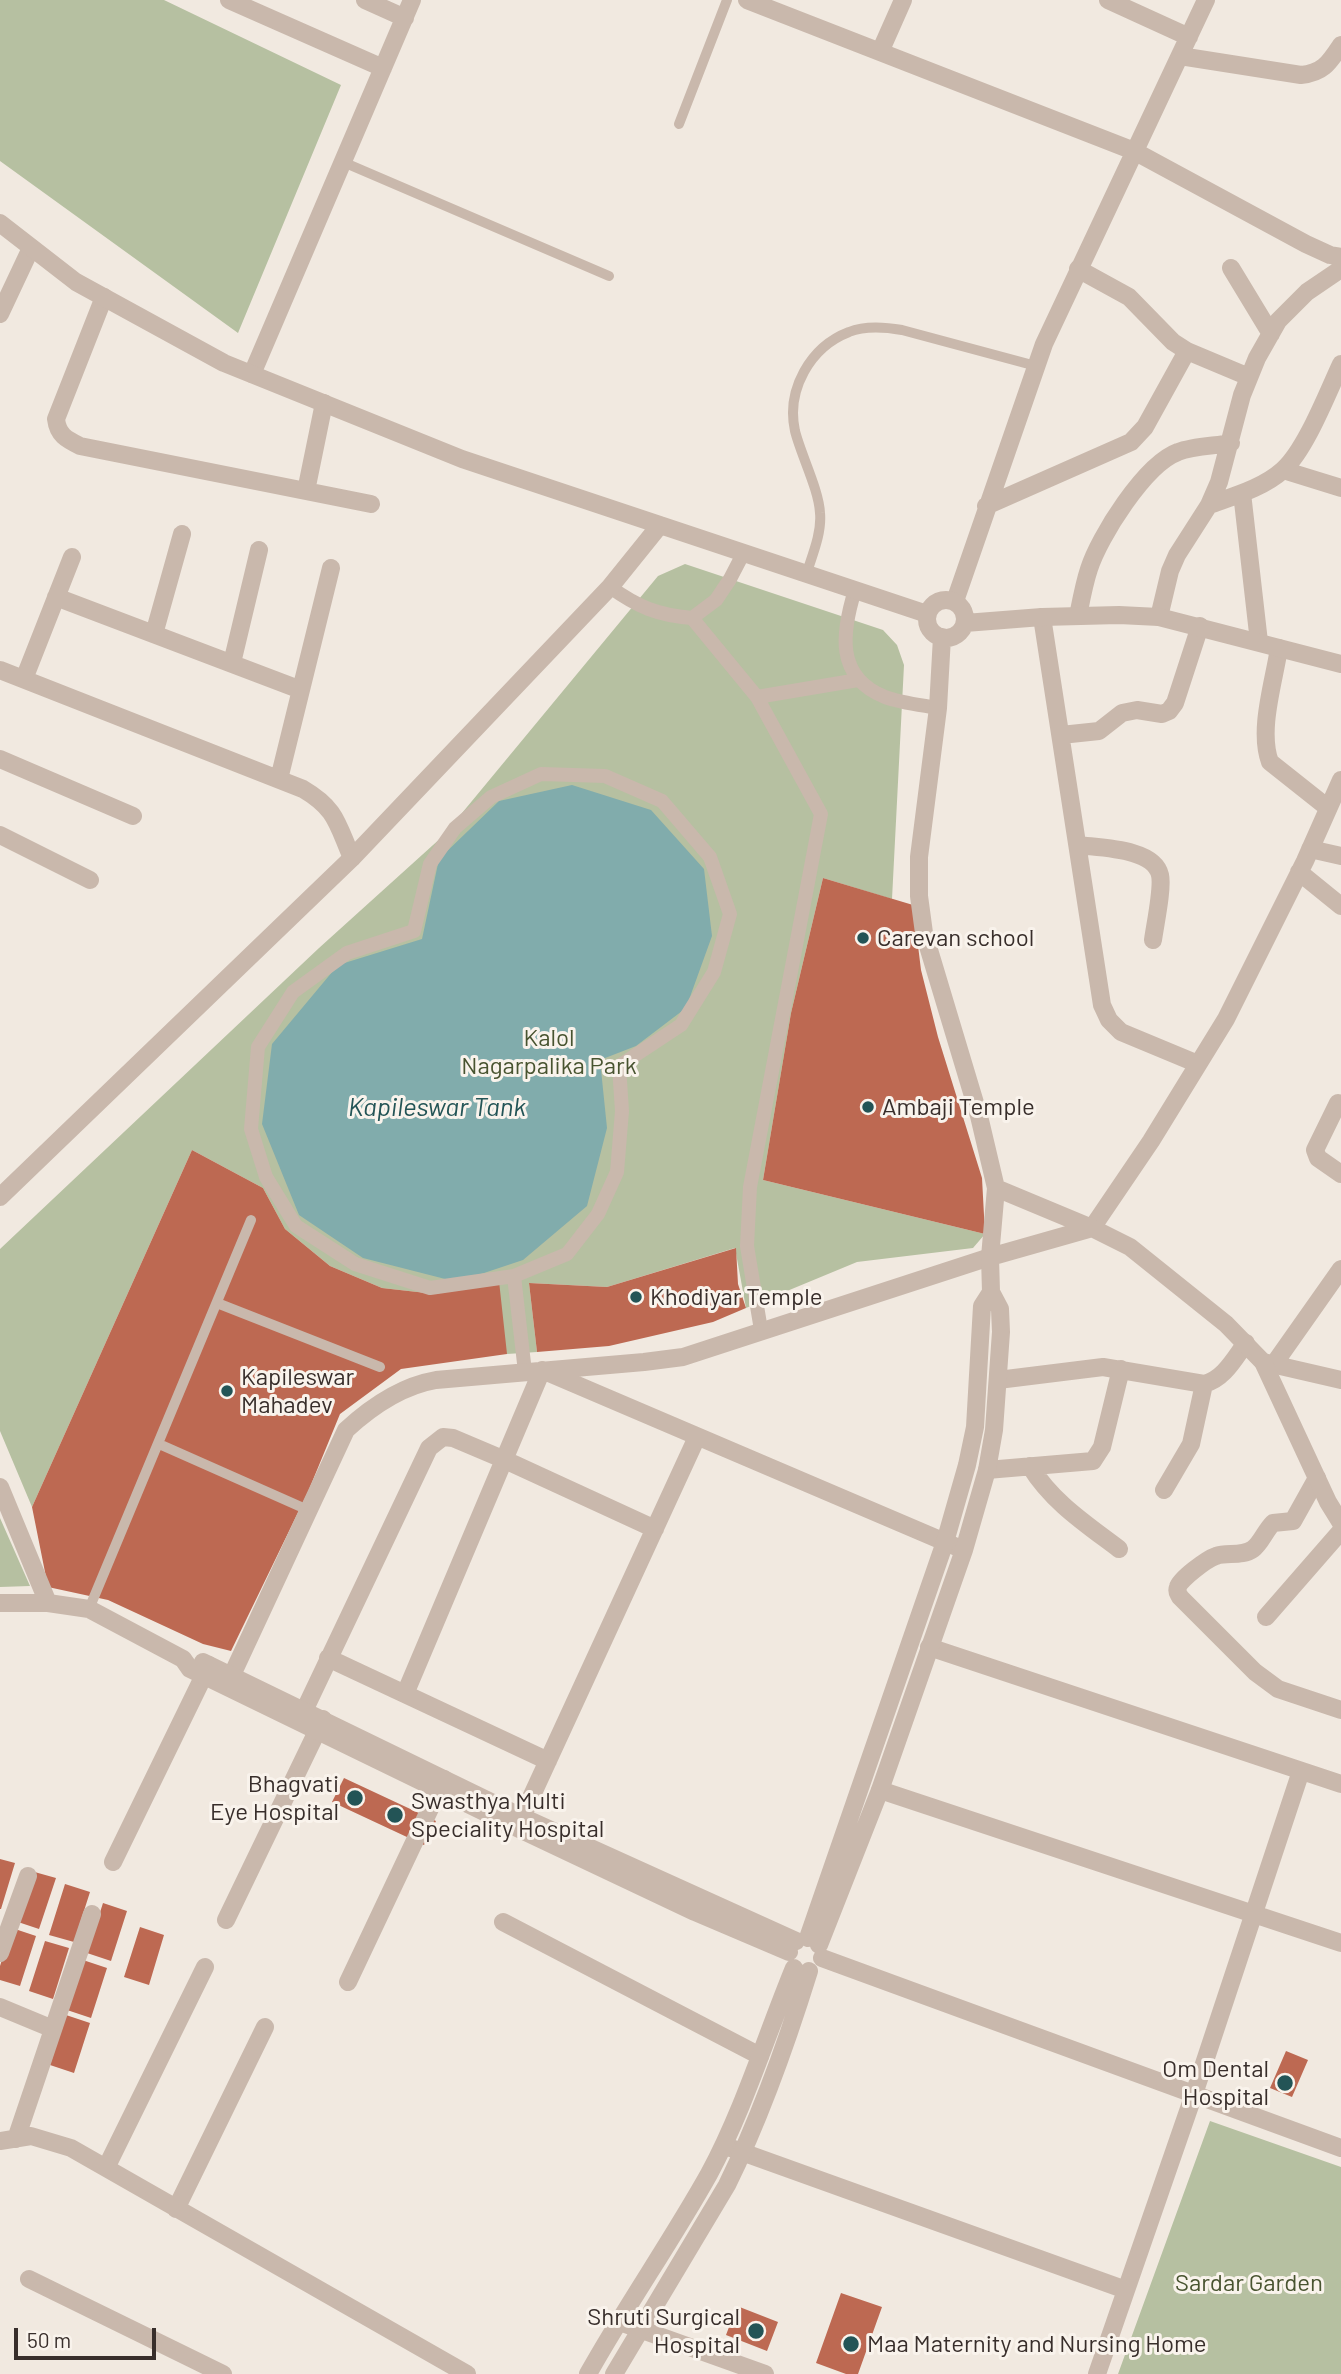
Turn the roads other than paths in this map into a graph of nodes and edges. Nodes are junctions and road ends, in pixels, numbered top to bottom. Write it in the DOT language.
graph roads {
  1 [pos="229,0"];
  2 [pos="412,0"];
  3 [pos="727,0"];
  4 [pos="747,0"];
  5 [pos="1108,0"];
  6 [pos="1206,0"];
  7 [pos="371,1"];
  8 [pos="900,1"];
  9 [pos="1134,6"];
  10 [pos="405,18"];
  11 [pos="1189,37"];
  12 [pos="1341,45"];
  13 [pos="880,52"];
  14 [pos="1180,56"];
  15 [pos="383,68"];
  16 [pos="679,124"];
  17 [pos="1134,151"];
  18 [pos="343,162"];
  19 [pos="0,223"];
  20 [pos="31,248"];
  21 [pos="1341,257"];
  22 [pos="1231,268"];
  23 [pos="1078,269"];
  24 [pos="1341,269"];
  25 [pos="609,276"];
  26 [pos="104,297"];
  27 [pos="0,314"];
  28 [pos="1271,334"];
  29 [pos="1187,351"];
  30 [pos="1341,364"];
  31 [pos="1036,366"];
  32 [pos="252,374"];
  33 [pos="1249,377"];
  34 [pos="1333,400"];
  35 [pos="324,403"];
  36 [pos="1231,443"];
  37 [pos="1283,470"];
  38 [pos="1341,488"];
  39 [pos="306,491"];
  40 [pos="1242,493"];
  41 [pos="371,504"];
  42 [pos="1209,505"];
  43 [pos="986,506"];
  44 [pos="660,526"];
  45 [pos="182,534"];
  46 [pos="259,550"];
  47 [pos="743,554"];
  48 [pos="72,557"];
  49 [pos="331,568"];
  50 [pos="806,575"];
  51 [pos="610,587"];
  52 [pos="855,590"];
  53 [pos="56,597"];
  54 [pos="955,601"];
  55 [pos="927,614"];
  56 [pos="1078,616"];
  57 [pos="1042,617"];
  58 [pos="1159,617"];
  59 [pos="692,618"];
  60 [pos="965,624"];
  61 [pos="1200,626"];
  62 [pos="154,634"];
  63 [pos="942,638"];
  64 [pos="1259,642"];
  65 [pos="1279,648"];
  66 [pos="232,663"];
  67 [pos="1341,664"];
  68 [pos="0,670"];
  69 [pos="24,679"];
  70 [pos="858,680"];
  71 [pos="301,690"];
  72 [pos="757,697"];
  73 [pos="938,708"];
  74 [pos="1061,735"];
  75 [pos="0,759"];
  76 [pos="279,779"];
  77 [pos="1341,780"];
  78 [pos="1328,808"];
  79 [pos="133,816"];
  80 [pos="0,835"];
  81 [pos="1078,845"];
  82 [pos="1310,849"];
  83 [pos="1341,856"];
  84 [pos="352,858"];
  85 [pos="1299,872"];
  86 [pos="89,880"];
  87 [pos="1341,906"];
  88 [pos="1153,940"];
  89 [pos="1198,1064"];
  90 [pos="1339,1103"];
  91 [pos="1341,1174"];
  92 [pos="996,1188"];
  93 [pos="0,1197"];
  94 [pos="251,1220"];
  95 [pos="1092,1228"];
  96 [pos="990,1257"];
  97 [pos="1341,1269"];
  98 [pos="514,1276"];
  99 [pos="991,1292"];
  100 [pos="217,1303"];
  101 [pos="761,1330"];
  102 [pos="1247,1343"];
  103 [pos="1268,1363"];
  104 [pos="380,1367"];
  105 [pos="1121,1369"];
  106 [pos="534,1371"];
  107 [pos="998,1380"];
  108 [pos="1341,1380"];
  109 [pos="1203,1384"];
  110 [pos="697,1437"];
  111 [pos="159,1444"];
  112 [pos="505,1460"];
  113 [pos="1030,1466"];
  114 [pos="987,1470"];
  115 [pos="1317,1478"];
  116 [pos="0,1487"];
  117 [pos="1164,1490"];
  118 [pos="308,1510"];
  119 [pos="1341,1523"];
  120 [pos="655,1529"];
  121 [pos="1341,1531"];
  122 [pos="945,1542"];
  123 [pos="1119,1549"];
  124 [pos="964,1550"];
  125 [pos="0,1603"];
  126 [pos="48,1603"];
  127 [pos="89,1609"];
  128 [pos="1266,1617"];
  129 [pos="929,1647"];
  130 [pos="328,1658"];
  131 [pos="207,1670"];
  132 [pos="232,1675"];
  133 [pos="405,1695"];
  134 [pos="1341,1710"];
  135 [pos="304,1711"];
  136 [pos="320,1725"];
  137 [pos="548,1761"];
  138 [pos="1301,1771"];
  139 [pos="441,1784"];
  140 [pos="1341,1784"];
  141 [pos="880,1790"];
  142 [pos="522,1816"];
  143 [pos="113,1862"];
  144 [pos="28,1876"];
  145 [pos="92,1914"];
  146 [pos="1254,1914"];
  147 [pos="226,1920"];
  148 [pos="503,1922"];
  149 [pos="1341,1943"];
  150 [pos="0,1953"];
  151 [pos="805,1953"];
  152 [pos="205,1967"];
  153 [pos="348,1982"];
  154 [pos="0,2007"];
  155 [pos="265,2028"];
  156 [pos="53,2029"];
  157 [pos="760,2056"];
  158 [pos="1194,2094"];
  159 [pos="8,2140"];
  160 [pos="723,2145"];
  161 [pos="1341,2148"];
  162 [pos="743,2152"];
  163 [pos="106,2168"];
  164 [pos="176,2209"];
  165 [pos="29,2279"];
  166 [pos="1126,2290"];
  167 [pos="617,2321"];
  168 [pos="639,2329"];
  169 [pos="223,2374"];
  170 [pos="467,2374"];
  171 [pos="588,2374"];
  172 [pos="614,2374"];
  173 [pos="765,2374"];
  174 [pos="1097,2374"];
  1 -- 15 [label="street"];
  2 -- 10 [label="street"];
  3 -- 16 [label="lane"];
  4 -- 13 [label="street"];
  5 -- 9 [label="street"];
  6 -- 11 [label="street"];
  7 -- 10 [label="street"];
  8 -- 13 [label="street"];
  9 -- 11 [label="street"];
  10 -- 15 [label="street"];
  11 -- 14 [label="street"];
  12 -- 14 [label="street"];
  13 -- 17 [label="street"];
  14 -- 17 [label="street"];
  15 -- 18 [label="street"];
  17 -- 21 [label="street"];
  17 -- 23 [label="street"];
  18 -- 25 [label="lane"];
  18 -- 32 [label="street"];
  19 -- 20 [label="street"];
  20 -- 26 [label="street"];
  20 -- 27 [label="street"];
  22 -- 28 [label="street"];
  23 -- 29 [label="street"];
  23 -- 31 [label="street"];
  24 -- 28 [label="street"];
  26 -- 32 [label="street"];
  26 -- 39 [label="street"];
  28 -- 33 [label="street"];
  29 -- 33 [label="street"];
  29 -- 43 [label="street"];
  30 -- 34 [label="street"];
  31 -- 43 [label="street"];
  31 -- 50 [label="lane"];
  32 -- 35 [label="street"];
  33 -- 36 [label="street"];
  34 -- 37 [label="street"];
  35 -- 39 [label="street"];
  35 -- 44 [label="street"];
  36 -- 42 [label="street"];
  36 -- 56 [label="street"];
  37 -- 38 [label="street"];
  37 -- 40 [label="street"];
  39 -- 41 [label="street"];
  40 -- 42 [label="street"];
  40 -- 64 [label="street"];
  42 -- 58 [label="street"];
  43 -- 54 [label="street"];
  44 -- 47 [label="street"];
  44 -- 51 [label="street"];
  45 -- 62 [label="street"];
  46 -- 66 [label="street"];
  47 -- 50 [label="street"];
  47 -- 59 [label="street"];
  48 -- 53 [label="street"];
  49 -- 71 [label="street"];
  50 -- 52 [label="street"];
  51 -- 59 [label="street"];
  51 -- 84 [label="street"];
  52 -- 55 [label="street"];
  52 -- 70 [label="street"];
  53 -- 62 [label="street"];
  53 -- 69 [label="street"];
  54 -- 55 [label="street"];
  54 -- 60 [label="street"];
  55 -- 63 [label="street"];
  56 -- 57 [label="street"];
  56 -- 58 [label="street"];
  57 -- 60 [label="street"];
  57 -- 74 [label="street"];
  58 -- 61 [label="street"];
  59 -- 72 [label="street"];
  60 -- 63 [label="street"];
  61 -- 64 [label="street"];
  61 -- 74 [label="street"];
  62 -- 66 [label="street"];
  63 -- 73 [label="street"];
  64 -- 65 [label="street"];
  65 -- 67 [label="street"];
  65 -- 78 [label="street"];
  66 -- 71 [label="street"];
  68 -- 69 [label="street"];
  69 -- 76 [label="street"];
  70 -- 72 [label="street"];
  70 -- 73 [label="street"];
  71 -- 76 [label="street"];
  72 -- 101 [label="street"];
  73 -- 92 [label="street"];
  74 -- 81 [label="street"];
  75 -- 79 [label="street"];
  76 -- 84 [label="street"];
  77 -- 78 [label="street"];
  78 -- 82 [label="street"];
  80 -- 86 [label="street"];
  81 -- 88 [label="street"];
  81 -- 89 [label="street"];
  82 -- 83 [label="street"];
  82 -- 85 [label="street"];
  84 -- 93 [label="street"];
  85 -- 87 [label="street"];
  85 -- 89 [label="street"];
  89 -- 95 [label="street"];
  90 -- 91 [label="street"];
  92 -- 95 [label="street"];
  92 -- 96 [label="street"];
  94 -- 100 [label="lane"];
  95 -- 96 [label="street"];
  95 -- 102 [label="street"];
  96 -- 99 [label="street"];
  96 -- 101 [label="street"];
  97 -- 103 [label="street"];
  98 -- 98 [label="street"];
  98 -- 106 [label="street"];
  99 -- 107 [label="street"];
  99 -- 122 [label="street"];
  100 -- 104 [label="lane"];
  100 -- 111 [label="lane"];
  101 -- 106 [label="street"];
  102 -- 103 [label="street"];
  102 -- 109 [label="street"];
  103 -- 108 [label="street"];
  103 -- 115 [label="street"];
  105 -- 107 [label="street"];
  105 -- 109 [label="street"];
  105 -- 113 [label="street"];
  106 -- 110 [label="street"];
  106 -- 112 [label="street"];
  106 -- 118 [label="street"];
  107 -- 114 [label="street"];
  109 -- 117 [label="street"];
  110 -- 120 [label="street"];
  110 -- 122 [label="street"];
  111 -- 118 [label="lane"];
  111 -- 127 [label="lane"];
  112 -- 120 [label="street"];
  112 -- 130 [label="street"];
  112 -- 133 [label="street"];
  113 -- 114 [label="street"];
  113 -- 123 [label="street"];
  114 -- 124 [label="street"];
  115 -- 119 [label="street"];
  115 -- 134 [label="street"];
  116 -- 126 [label="street"];
  118 -- 132 [label="street"];
  120 -- 137 [label="street"];
  121 -- 128 [label="street"];
  122 -- 124 [label="street"];
  122 -- 151 [label="street"];
  124 -- 129 [label="street"];
  125 -- 126 [label="street"];
  126 -- 127 [label="street"];
  127 -- 131 [label="street"];
  129 -- 138 [label="street"];
  129 -- 141 [label="street"];
  130 -- 133 [label="street"];
  130 -- 135 [label="street"];
  131 -- 132 [label="street"];
  131 -- 136 [label="street"];
  131 -- 143 [label="street"];
  132 -- 135 [label="street"];
  133 -- 137 [label="street"];
  135 -- 136 [label="street"];
  136 -- 139 [label="street"];
  136 -- 147 [label="street"];
  137 -- 142 [label="street"];
  138 -- 140 [label="street"];
  138 -- 146 [label="street"];
  139 -- 142 [label="street"];
  139 -- 151 [label="street"];
  139 -- 153 [label="street"];
  141 -- 146 [label="street"];
  141 -- 151 [label="street"];
  142 -- 151 [label="street"];
  144 -- 150 [label="street"];
  145 -- 156 [label="street"];
  146 -- 149 [label="street"];
  146 -- 158 [label="street"];
  148 -- 157 [label="street"];
  151 -- 157 [label="street"];
  151 -- 158 [label="street"];
  151 -- 162 [label="street"];
  152 -- 163 [label="street"];
  154 -- 156 [label="street"];
  155 -- 164 [label="street"];
  156 -- 159 [label="street"];
  157 -- 160 [label="street"];
  158 -- 161 [label="street"];
  158 -- 166 [label="street"];
  159 -- 163 [label="street"];
  160 -- 162 [label="street"];
  160 -- 167 [label="street"];
  162 -- 166 [label="street"];
  162 -- 168 [label="street"];
  163 -- 164 [label="street"];
  164 -- 170 [label="street"];
  165 -- 169 [label="street"];
  166 -- 174 [label="street"];
  167 -- 168 [label="street"];
  167 -- 171 [label="street"];
  168 -- 172 [label="street"];
  168 -- 173 [label="street"];
}
